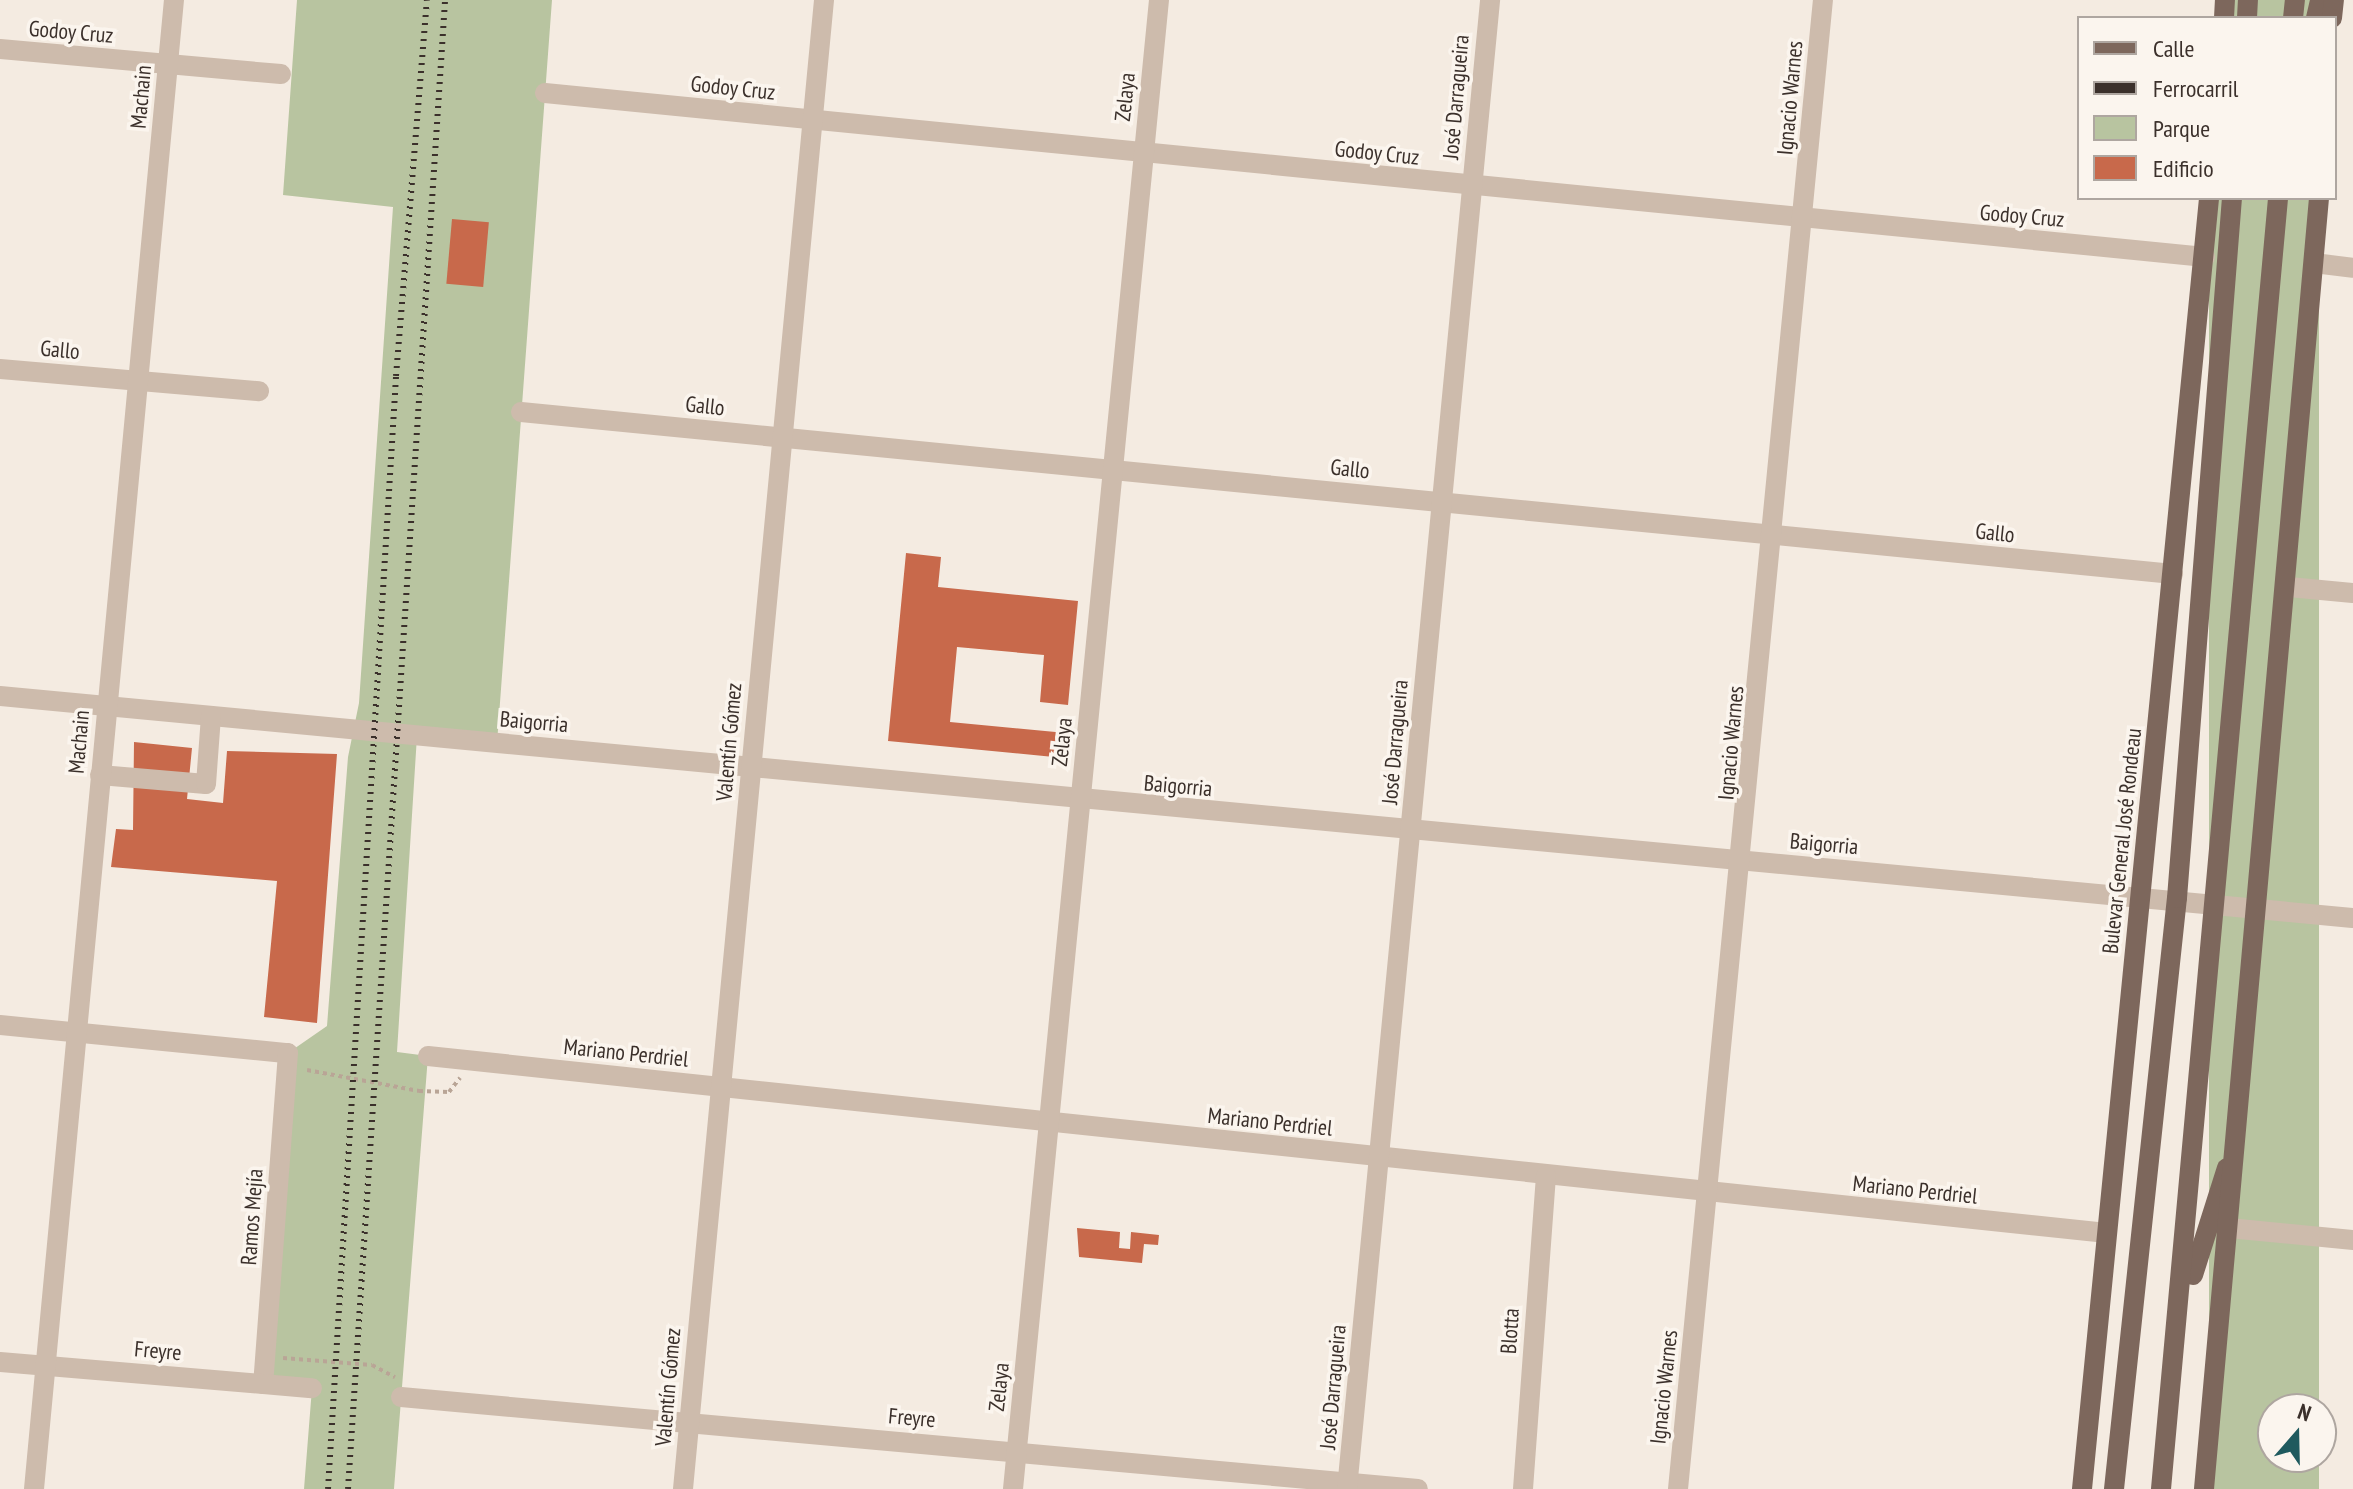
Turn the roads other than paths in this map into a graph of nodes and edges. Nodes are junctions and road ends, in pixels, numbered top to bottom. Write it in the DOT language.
graph roads {
  1 [pos="174,0"];
  2 [pos="824,0"];
  3 [pos="1159,0"];
  4 [pos="1490,0"];
  5 [pos="1823,0"];
  6 [pos="0,49"];
  7 [pos="168,65"];
  8 [pos="281,74"];
  9 [pos="545,93"];
  10 [pos="813,120"];
  11 [pos="1144,154"];
  12 [pos="1472,187"];
  13 [pos="2209,200"];
  14 [pos="2232,200"];
  15 [pos="2278,200"];
  16 [pos="2319,200"];
  17 [pos="1803,220"];
  18 [pos="2205,257"];
  19 [pos="2314,263"];
  20 [pos="2353,268"];
  21 [pos="0,369"];
  22 [pos="138,381"];
  23 [pos="259,391"];
  24 [pos="521,412"];
  25 [pos="782,437"];
  26 [pos="2211,467"];
  27 [pos="1113,470"];
  28 [pos="1442,502"];
  29 [pos="2179,517"];
  30 [pos="1774,535"];
  31 [pos="2173,574"];
  32 [pos="2289,587"];
  33 [pos="2353,593"];
  34 [pos="0,696"];
  35 [pos="106,706"];
  36 [pos="211,716"];
  37 [pos="751,767"];
  38 [pos="100,775"];
  39 [pos="1081,801"];
  40 [pos="1410,831"];
  41 [pos="1744,861"];
  42 [pos="2141,893"];
  43 [pos="2177,898"];
  44 [pos="2219,903"];
  45 [pos="2255,907"];
  46 [pos="2353,918"];
  47 [pos="0,1025"];
  48 [pos="77,1031"];
  49 [pos="428,1056"];
  50 [pos="721,1087"];
  51 [pos="1049,1123"];
  52 [pos="2238,1131"];
  53 [pos="1379,1158"];
  54 [pos="1546,1176"];
  55 [pos="1707,1194"];
  56 [pos="2229,1228"];
  57 [pos="2107,1233"];
  58 [pos="2353,1240"];
  59 [pos="2181,1313"];
  60 [pos="0,1362"];
  61 [pos="45,1366"];
  62 [pos="263,1384"];
  63 [pos="312,1388"];
  64 [pos="404,1388"];
  65 [pos="689,1422"];
  66 [pos="1017,1452"];
  67 [pos="1348,1486"];
  68 [pos="34,1489"];
  69 [pos="683,1489"];
  70 [pos="1013,1489"];
  71 [pos="1418,1489"];
  72 [pos="1523,1489"];
  73 [pos="1678,1489"];
  74 [pos="2082,1489"];
  75 [pos="2114,1489"];
  76 [pos="2161,1489"];
  77 [pos="2204,1489"];
  1 -- 7 [label="street, Machain"];
  2 -- 10 [label="street, Valentín Gómez"];
  3 -- 11 [label="street, Zelaya"];
  4 -- 12 [label="street, José Darragueira"];
  5 -- 17 [label="street, Ignacio Warnes"];
  6 -- 7 [label="street, Godoy Cruz"];
  7 -- 8 [label="street, Godoy Cruz"];
  7 -- 22 [label="street, Machain"];
  9 -- 10 [label="street, Godoy Cruz"];
  10 -- 11 [label="street, Godoy Cruz"];
  10 -- 25 [label="street, Valentín Gómez"];
  11 -- 12 [label="street, Godoy Cruz"];
  11 -- 27 [label="street, Zelaya"];
  12 -- 17 [label="street, Godoy Cruz"];
  12 -- 28 [label="street, José Darragueira"];
  13 -- 18 [label="main road, Bulevar General José Rondeau"];
  14 -- 26 [label="main road"];
  15 -- 44 [label="main road"];
  16 -- 19 [label="main road"];
  17 -- 18 [label="street, Godoy Cruz"];
  17 -- 30 [label="street, Ignacio Warnes"];
  18 -- 29 [label="main road, Bulevar General José Rondeau"];
  19 -- 20 [label="street"];
  19 -- 32 [label="main road"];
  21 -- 22 [label="street, Gallo"];
  22 -- 23 [label="street, Gallo"];
  22 -- 35 [label="street, Machain"];
  24 -- 25 [label="street, Gallo"];
  25 -- 27 [label="street, Gallo"];
  25 -- 37 [label="street, Valentín Gómez"];
  26 -- 29 [label="main road"];
  26 -- 43 [label="main road"];
  27 -- 28 [label="street, Gallo"];
  27 -- 39 [label="street, Zelaya"];
  28 -- 30 [label="street, Gallo"];
  28 -- 40 [label="street, José Darragueira"];
  29 -- 31 [label="main road, Bulevar General José Rondeau"];
  30 -- 31 [label="street, Gallo"];
  30 -- 41 [label="street, Ignacio Warnes"];
  31 -- 42 [label="main road, Bulevar General José Rondeau"];
  32 -- 33 [label="street"];
  32 -- 45 [label="main road"];
  34 -- 35 [label="street, Baigorria"];
  35 -- 36 [label="street, Baigorria"];
  35 -- 38 [label="street, Machain"];
  36 -- 37 [label="street, Baigorria"];
  36 -- 38 [label="street"];
  37 -- 39 [label="street, Baigorria"];
  37 -- 50 [label="street, Valentín Gómez"];
  38 -- 48 [label="street, Machain"];
  39 -- 40 [label="street, Baigorria"];
  39 -- 51 [label="street, Zelaya"];
  40 -- 41 [label="street, Baigorria"];
  40 -- 53 [label="street, José Darragueira"];
  41 -- 42 [label="street, Baigorria"];
  41 -- 55 [label="street, Ignacio Warnes"];
  42 -- 43 [label="street, Baigorria"];
  42 -- 57 [label="main road, Bulevar General José Rondeau"];
  43 -- 44 [label="street, Baigorria"];
  43 -- 75 [label="main road"];
  44 -- 45 [label="street, Baigorria"];
  44 -- 59 [label="main road"];
  45 -- 46 [label="street, Baigorria"];
  45 -- 52 [label="main road"];
  47 -- 48 [label="street"];
  48 -- 61 [label="street, Machain"];
  48 -- 62 [label="street, Ramos Mejía"];
  49 -- 50 [label="street, Mariano Perdriel"];
  50 -- 51 [label="street, Mariano Perdriel"];
  50 -- 65 [label="street, Valentín Gómez"];
  51 -- 53 [label="street, Mariano Perdriel"];
  51 -- 66 [label="street, Zelaya"];
  52 -- 56 [label="main road"];
  52 -- 59 [label="main road"];
  53 -- 54 [label="street, Mariano Perdriel"];
  53 -- 67 [label="street, José Darragueira"];
  54 -- 55 [label="street, Mariano Perdriel"];
  54 -- 72 [label="street, Blotta"];
  55 -- 57 [label="street, Mariano Perdriel"];
  55 -- 73 [label="street, Ignacio Warnes"];
  56 -- 58 [label="street"];
  56 -- 77 [label="main road"];
  57 -- 74 [label="main road, Bulevar General José Rondeau"];
  59 -- 76 [label="main road"];
  60 -- 61 [label="street, Freyre"];
  61 -- 62 [label="street, Freyre"];
  61 -- 68 [label="street, Machain"];
  62 -- 63 [label="street, Freyre"];
  64 -- 65 [label="street, Freyre"];
  65 -- 66 [label="street, Freyre"];
  65 -- 69 [label="street, Valentín Gómez"];
  66 -- 67 [label="street, Freyre"];
  66 -- 70 [label="street, Zelaya"];
  67 -- 71 [label="street, Freyre"];
}
